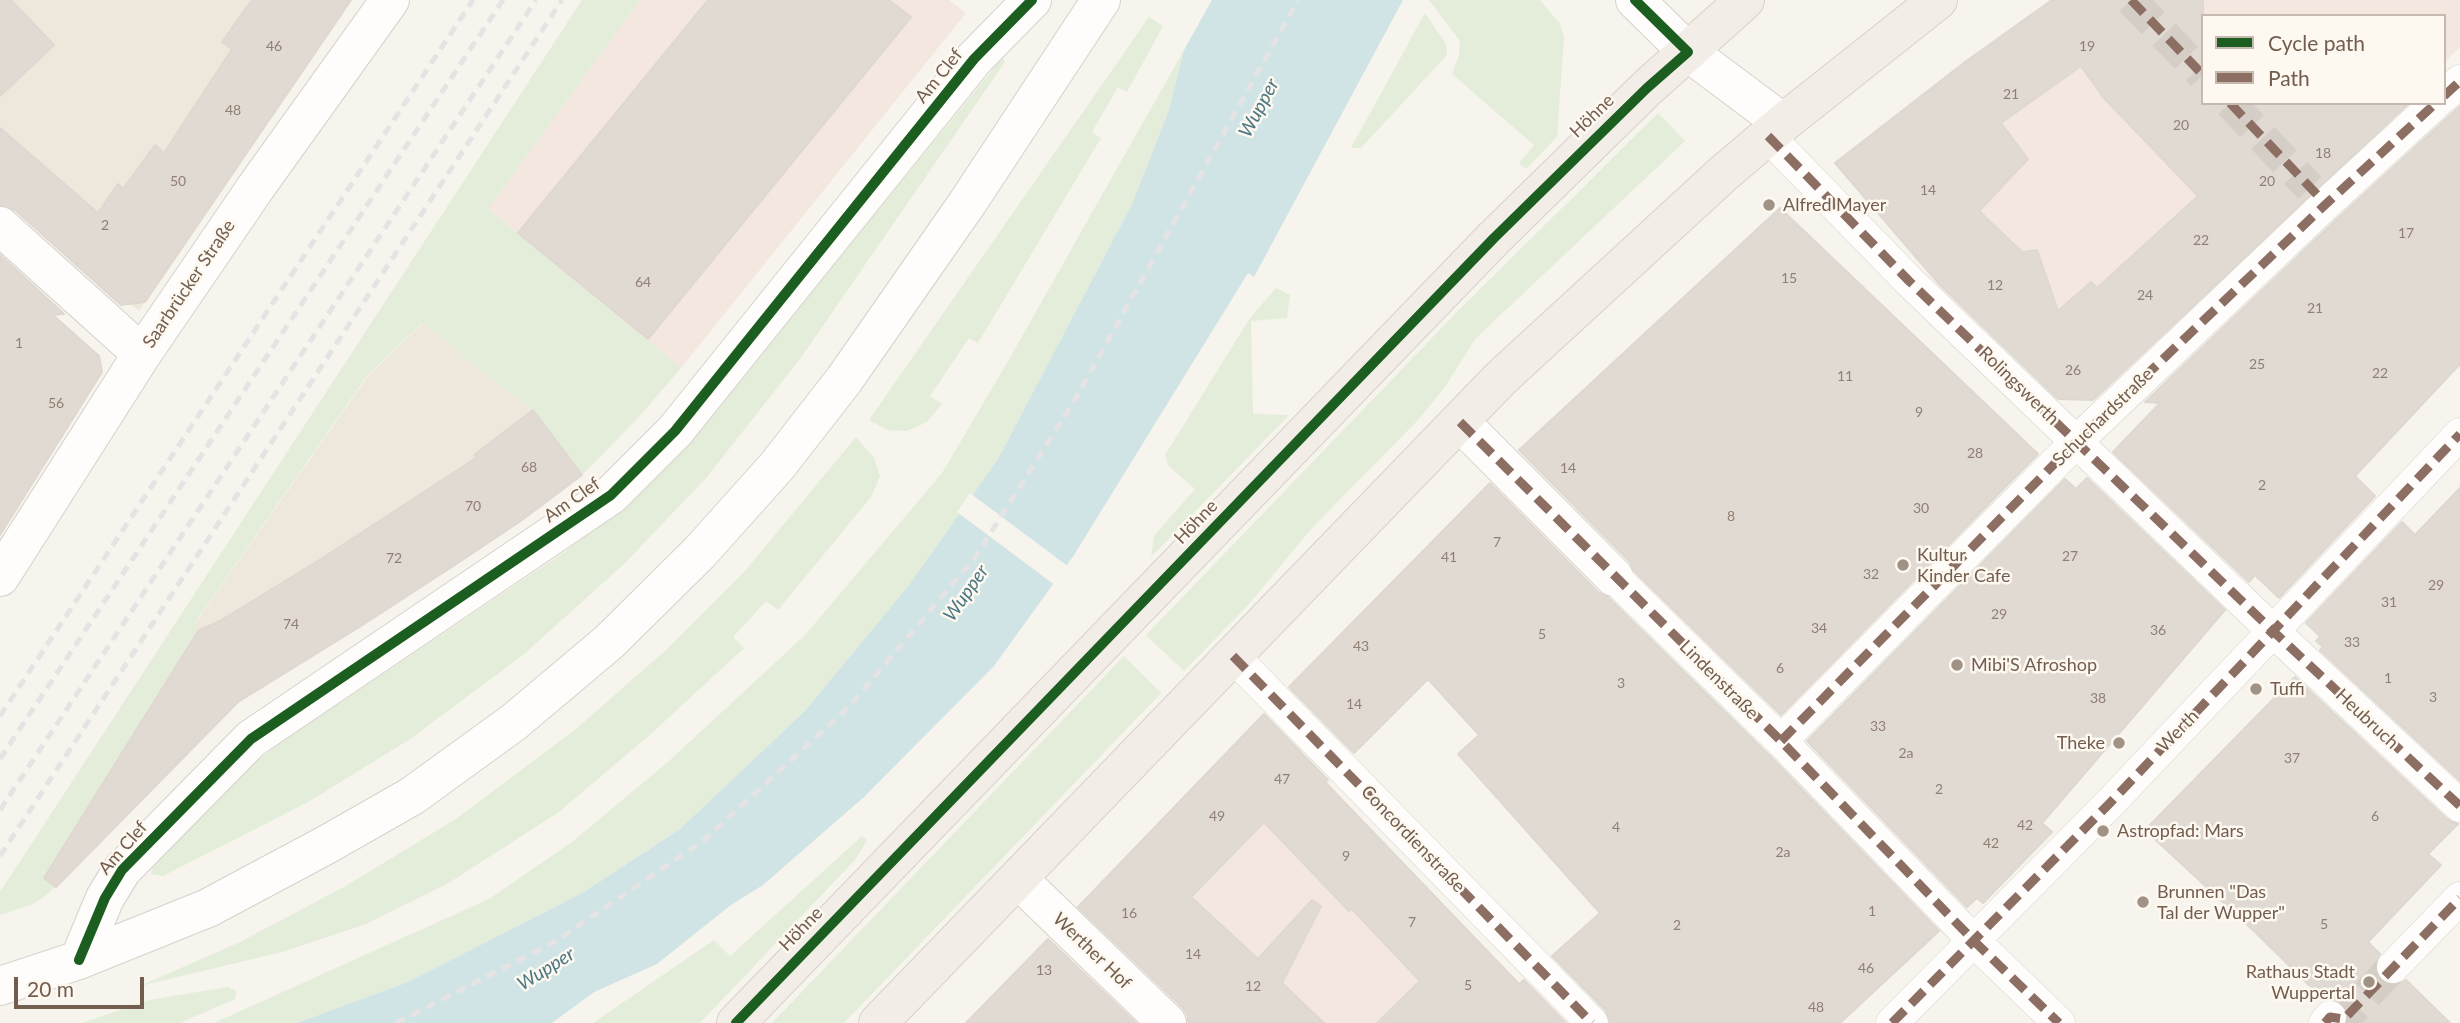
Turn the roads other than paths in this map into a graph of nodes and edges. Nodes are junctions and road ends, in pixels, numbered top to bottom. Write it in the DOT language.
graph roads {
  1 [pos="390,0"];
  2 [pos="1032,0"];
  3 [pos="1101,0"];
  4 [pos="1635,0"];
  5 [pos="1745,0"];
  6 [pos="1938,0"];
  7 [pos="1688,52"];
  8 [pos="2460,81"];
  9 [pos="2446,94"];
  10 [pos="2433,105"];
  11 [pos="1775,129"];
  12 [pos="0,226"];
  13 [pos="142,354"];
  14 [pos="1460,422"];
  15 [pos="2460,434"];
  16 [pos="2077,441"];
  17 [pos="0,577"];
  18 [pos="1614,577"];
  19 [pos="2274,632"];
  20 [pos="1233,656"];
  21 [pos="1781,741"];
  22 [pos="2460,806"];
  23 [pos="1018,879"];
  24 [pos="2460,898"];
  25 [pos="1974,941"];
  26 [pos="79,960"];
  27 [pos="2393,967"];
  28 [pos="0,986"];
  29 [pos="736,1023"];
  30 [pos="878,1023"];
  31 [pos="1167,1023"];
  32 [pos="1592,1023"];
  33 [pos="1892,1023"];
  34 [pos="2059,1023"];
  1 -- 13 [label="street, Saarbrücker Straße"];
  2 -- 26 [label="street, Am Clef"];
  3 -- 26 [label="street"];
  4 -- 7 [label="street, Rolingswerth"];
  5 -- 7 [label="main road, Höhne"];
  6 -- 11 [label="main road"];
  7 -- 11 [label="street, Rolingswerth"];
  7 -- 29 [label="main road, Höhne"];
  8 -- 9 [label="street"];
  10 -- 16 [label="street, Schuchardstraße"];
  11 -- 14 [label="main road"];
  11 -- 16 [label="street, Rolingswerth"];
  12 -- 13 [label="street"];
  13 -- 17 [label="street, Saarbrücker Straße"];
  14 -- 18 [label="street, Lindenstraße"];
  14 -- 20 [label="main road"];
  15 -- 19 [label="street, Werth"];
  16 -- 19 [label="street, Rolingswerth"];
  16 -- 21 [label="street, Schuchardstraße"];
  18 -- 21 [label="street, Lindenstraße"];
  19 -- 22 [label="street, Heubruch"];
  19 -- 25 [label="street, Werth"];
  20 -- 23 [label="main road"];
  20 -- 32 [label="street, Concordienstraße"];
  21 -- 25 [label="street, Lindenstraße"];
  23 -- 30 [label="main road"];
  23 -- 31 [label="street, Werther Hof"];
  24 -- 27 [label="street"];
  25 -- 33 [label="street, Werth"];
  25 -- 34 [label="street, Lindenstraße"];
  26 -- 28 [label="street"];
}
